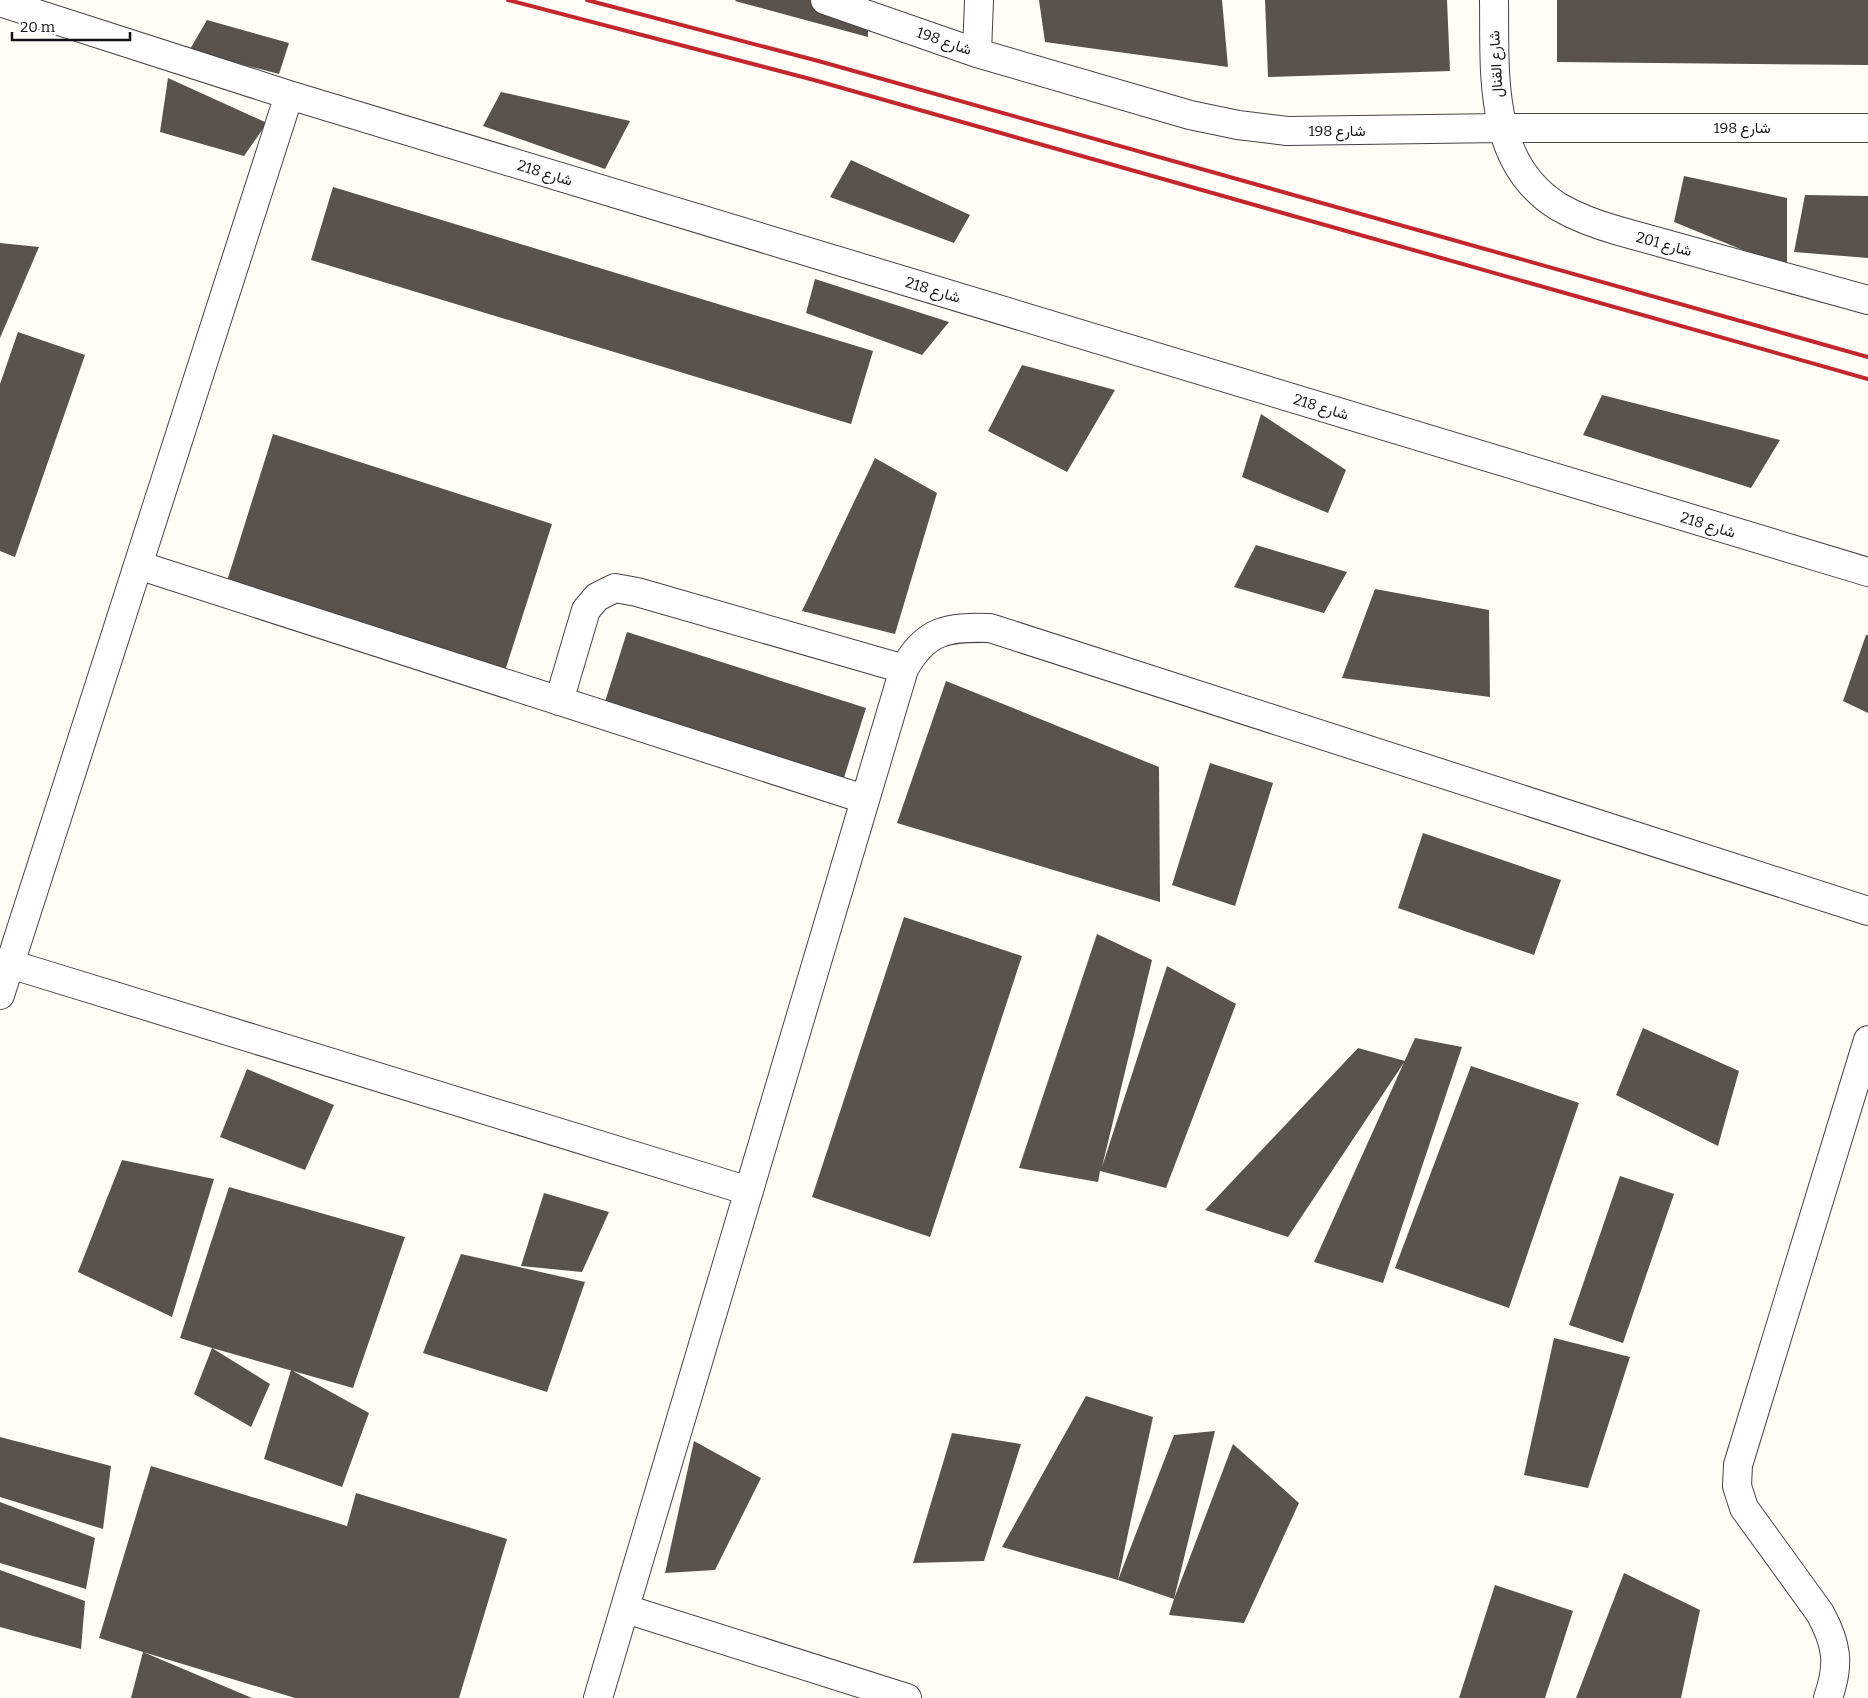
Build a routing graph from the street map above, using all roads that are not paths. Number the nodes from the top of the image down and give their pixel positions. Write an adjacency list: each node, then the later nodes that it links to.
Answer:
1 (825, 0): 5 (street, شارع 198)
2 (979, 0): 5 (street)
3 (1494, 0): 7 (street, شارع القنال)
4 (0, 2): 6 (street, شارع 218)
5 (977, 53): 7 (street, شارع 198)
6 (288, 95): 10 (street); 11 (street, شارع 218)
7 (1501, 128): 8 (street, شارع 198); 9 (street, شارع 201)
8 (1868, 128)
9 (1868, 300)
10 (138, 565): 13 (street); 16 (street)
11 (1868, 572)
12 (904, 669): 13 (street); 14 (street); 15 (street)
13 (559, 701): 14 (street)
14 (864, 799): 19 (street)
15 (1868, 911)
16 (10, 964): 17 (street); 19 (street)
17 (0, 995)
18 (1868, 1040): 23 (street)
19 (749, 1191): 20 (street)
20 (626, 1609): 21 (street); 22 (street)
21 (598, 1698)
22 (907, 1698)
23 (1828, 1698)

